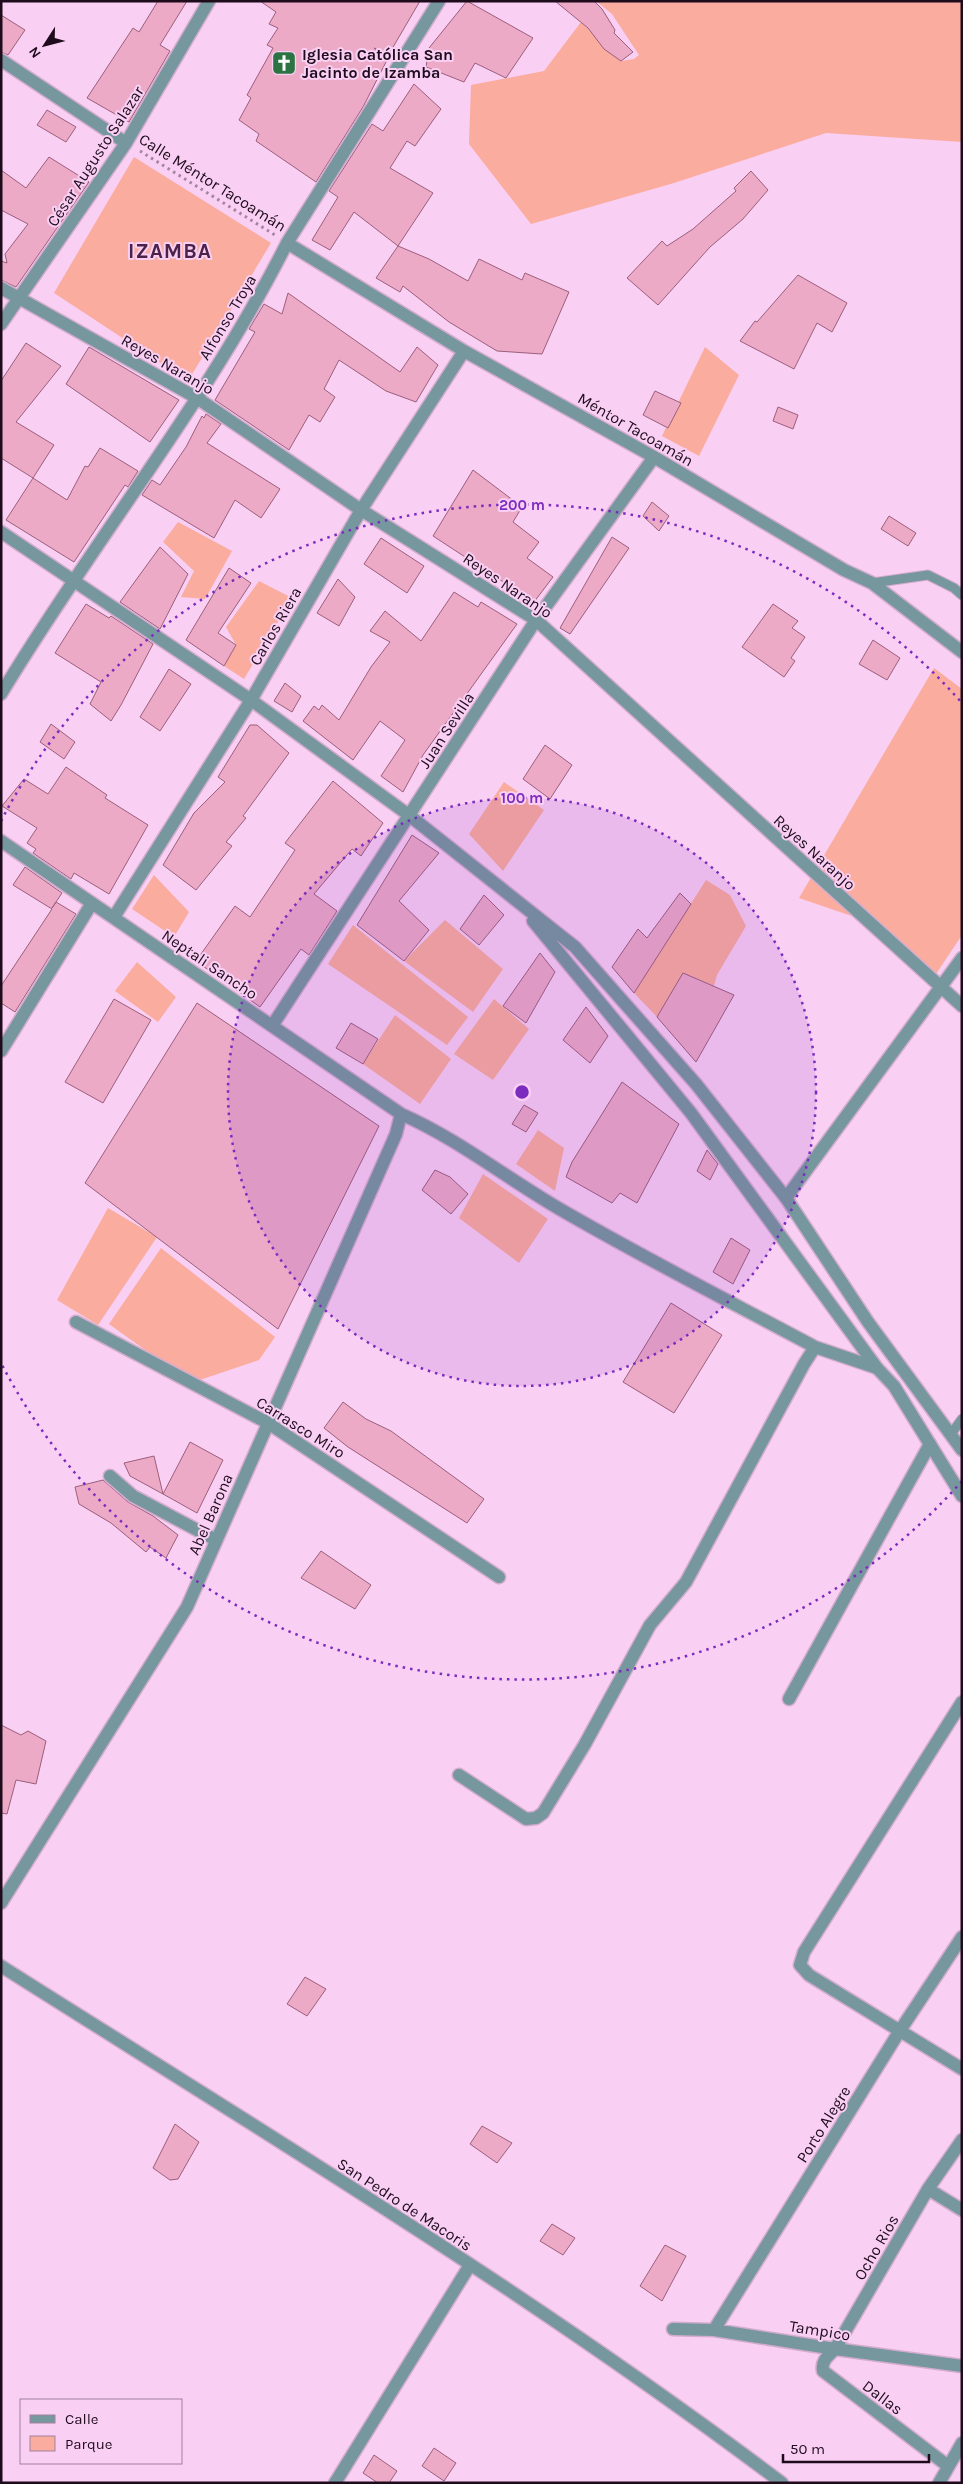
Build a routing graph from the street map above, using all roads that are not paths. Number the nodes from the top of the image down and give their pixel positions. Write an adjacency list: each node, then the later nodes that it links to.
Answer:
1 (209, 1): 4 (street, César Augusto Salazar)
2 (439, 1): 5 (street, Alfonso Troya)
3 (1, 60): 4 (street)
4 (126, 143): 7 (street, César Augusto Salazar)
5 (287, 243): 9 (street, Méntor Tacoamán); 10 (street, Alfonso Troya)
6 (1, 288): 7 (street, Reyes Naranjo)
7 (18, 298): 8 (street, César Augusto Salazar); 10 (street, Reyes Naranjo)
8 (1, 324)
9 (464, 351): 11 (street, Méntor Tacoamán); 12 (street, Carlos Riera)
10 (197, 398): 12 (street, Reyes Naranjo); 14 (street, Alfonso Troya)
11 (654, 457): 15 (street, Méntor Tacoamán); 17 (street, Juan Sevilla)
12 (361, 510): 17 (street, Reyes Naranjo); 20 (street, Carlos Riera)
13 (1, 532): 14 (street)
14 (73, 580): 19 (street, Alfonso Troya); 20 (street)
15 (872, 583): 16 (lane); 18 (street, Méntor Tacoamán)
16 (962, 595)
17 (536, 620): 21 (street, Juan Sevilla); 27 (street, Reyes Naranjo)
18 (962, 652)
19 (1, 694)
20 (251, 700): 21 (street); 25 (street, Carlos Riera)
21 (410, 816): 24 (street); 29 (street, Juan Sevilla)
22 (1, 840): 23 (street, Neptali Sancho)
23 (92, 903): 25 (street, Neptali Sancho); 30 (street)
24 (519, 904): 32 (street); 35 (street)
25 (114, 917): 29 (street, Neptali Sancho)
26 (962, 958): 27 (street)
27 (940, 988): 28 (street, Reyes Naranjo); 32 (street)
28 (962, 1006)
29 (272, 1026): 31 (street, Neptali Sancho)
30 (1, 1051)
31 (401, 1114): 34 (street, Neptali Sancho); 37 (street, Abel Barona)
32 (786, 1198): 38 (street)
33 (76, 1322): 37 (street, Carrasco Miro)
34 (815, 1347): 35 (street, Neptali Sancho); 47 (street)
35 (877, 1368): 39 (street)
36 (962, 1419): 38 (lane)
37 (268, 1423): 43 (street, Abel Barona); 44 (street, Carrasco Miro)
38 (951, 1434): 40 (street)
39 (930, 1444): 42 (street); 45 (street)
40 (962, 1450)
41 (110, 1476): 43 (street)
42 (962, 1496)
43 (216, 1540): 48 (street, Abel Barona)
44 (499, 1577)
45 (789, 1699)
46 (962, 1702): 51 (street)
47 (459, 1775)
48 (1, 1903)
49 (962, 1937): 51 (street, Porto Alegre)
50 (1, 1966): 56 (street, San Pedro de Macoris)
51 (899, 2032): 52 (street); 58 (street, Porto Alegre)
52 (962, 2069)
53 (962, 2140): 54 (street, Ocho Rios)
54 (928, 2189): 55 (street); 59 (street, Ocho Rios)
55 (962, 2210)
56 (470, 2265): 64 (street); 65 (street, San Pedro de Macoris)
57 (673, 2329): 58 (street, Tampico)
58 (714, 2330): 59 (street, Tampico)
59 (835, 2349): 60 (street, Tampico); 61 (street, Ocho Rios)
60 (962, 2366)
61 (823, 2372): 63 (street, Dallas)
62 (962, 2443): 63 (street)
63 (948, 2466): 66 (street)
64 (335, 2483)
65 (782, 2483)
66 (939, 2483)

